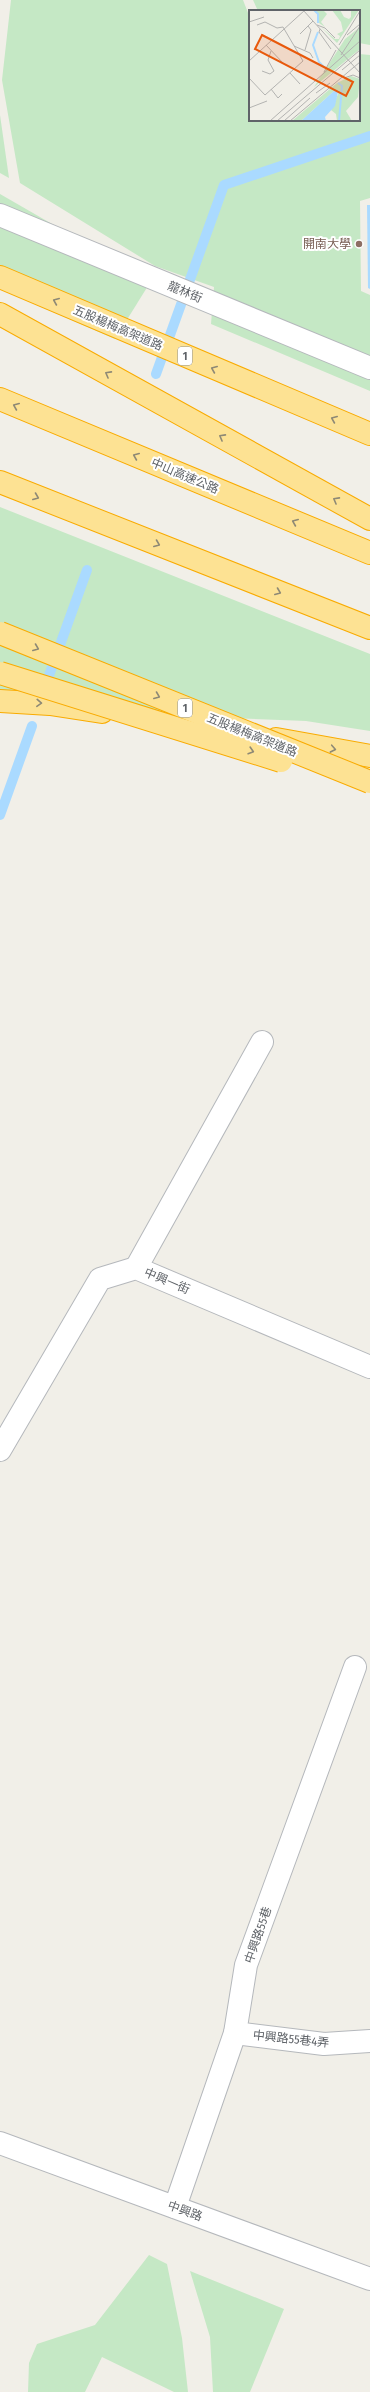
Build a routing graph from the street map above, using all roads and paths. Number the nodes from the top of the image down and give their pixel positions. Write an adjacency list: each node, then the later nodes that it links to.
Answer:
1 (0, 215): 4 (street, 龍林街)
2 (0, 277): 6 (highway, 五股楊梅高架道路 / 1, one-way to 2)
3 (0, 314): 8 (highway, one-way to 3)
4 (370, 368)
5 (0, 399): 9 (highway, 中山高速公路, one-way to 5)
6 (370, 434)
7 (0, 482): 10 (highway, one-way to 10)
8 (370, 519)
9 (370, 553)
10 (370, 628)
11 (0, 633): 15 (highway, 五股楊梅高架道路 / 1, one-way to 15, bridge)
12 (0, 673): 16 (highway, one-way to 16, bridge)
13 (0, 701): 14 (highway, one-way to 14)
14 (370, 756)
15 (370, 782)
16 (370, 788)
17 (262, 1042): 18 (street)
18 (136, 1268): 19 (street, 中興一街); 20 (street, 中興一街)
19 (370, 1368)
20 (0, 1450)
21 (355, 1668): 22 (street, 中興路55巷)
22 (235, 2033): 23 (street, 中興路55巷4弄); 25 (street, 中興路55巷)
23 (370, 2041)
24 (0, 2143): 25 (street, 中興路)
25 (175, 2207): 26 (street, 中興路)
26 (370, 2279)

